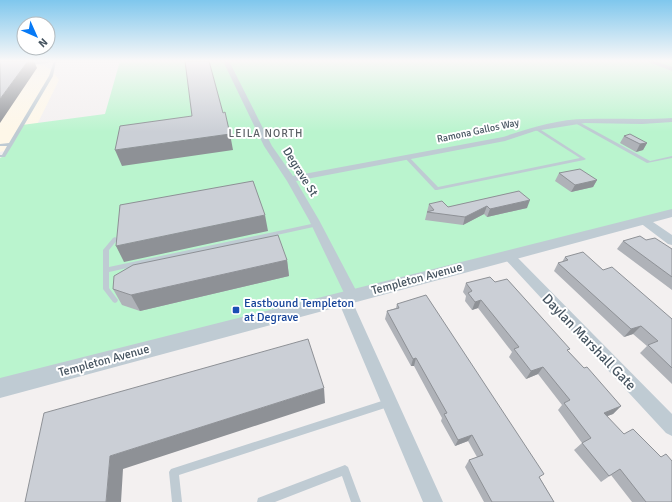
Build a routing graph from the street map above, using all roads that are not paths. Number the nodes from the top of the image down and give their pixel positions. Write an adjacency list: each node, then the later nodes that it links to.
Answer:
1 (46, 84): 6 (lane)
2 (238, 84): 11 (street, Degrave St)
3 (672, 120): 4 (street, Ramona Gallos Way)
4 (576, 122): 5 (street, Ramona Gallos Way); 9 (lane)
5 (537, 129): 10 (street, Ramona Gallos Way); 10 (lane)
6 (11, 144): 7 (lane); 8 (lane)
7 (0, 145)
8 (0, 156)
9 (672, 157)
10 (406, 158): 11 (street, Ramona Gallos Way)
11 (290, 179): 14 (street, Degrave St)
12 (672, 213): 13 (street, Templeton Avenue)
13 (643, 220): 16 (street); 17 (street, Templeton Avenue)
14 (316, 225): 18 (lane); 19 (street, Degrave St)
15 (116, 240): 18 (lane)
16 (672, 241)
17 (508, 255): 19 (street, Templeton Avenue); 23 (street, Daylan Marshall Gate)
18 (106, 270): 20 (lane)
19 (348, 297): 21 (street, Templeton Avenue); 22 (street)
20 (115, 300)
21 (0, 388)
22 (390, 403): 24 (lane); 27 (street)
23 (672, 427)
24 (177, 502)
25 (262, 502): 26 (lane)
26 (356, 502)
27 (434, 502)

